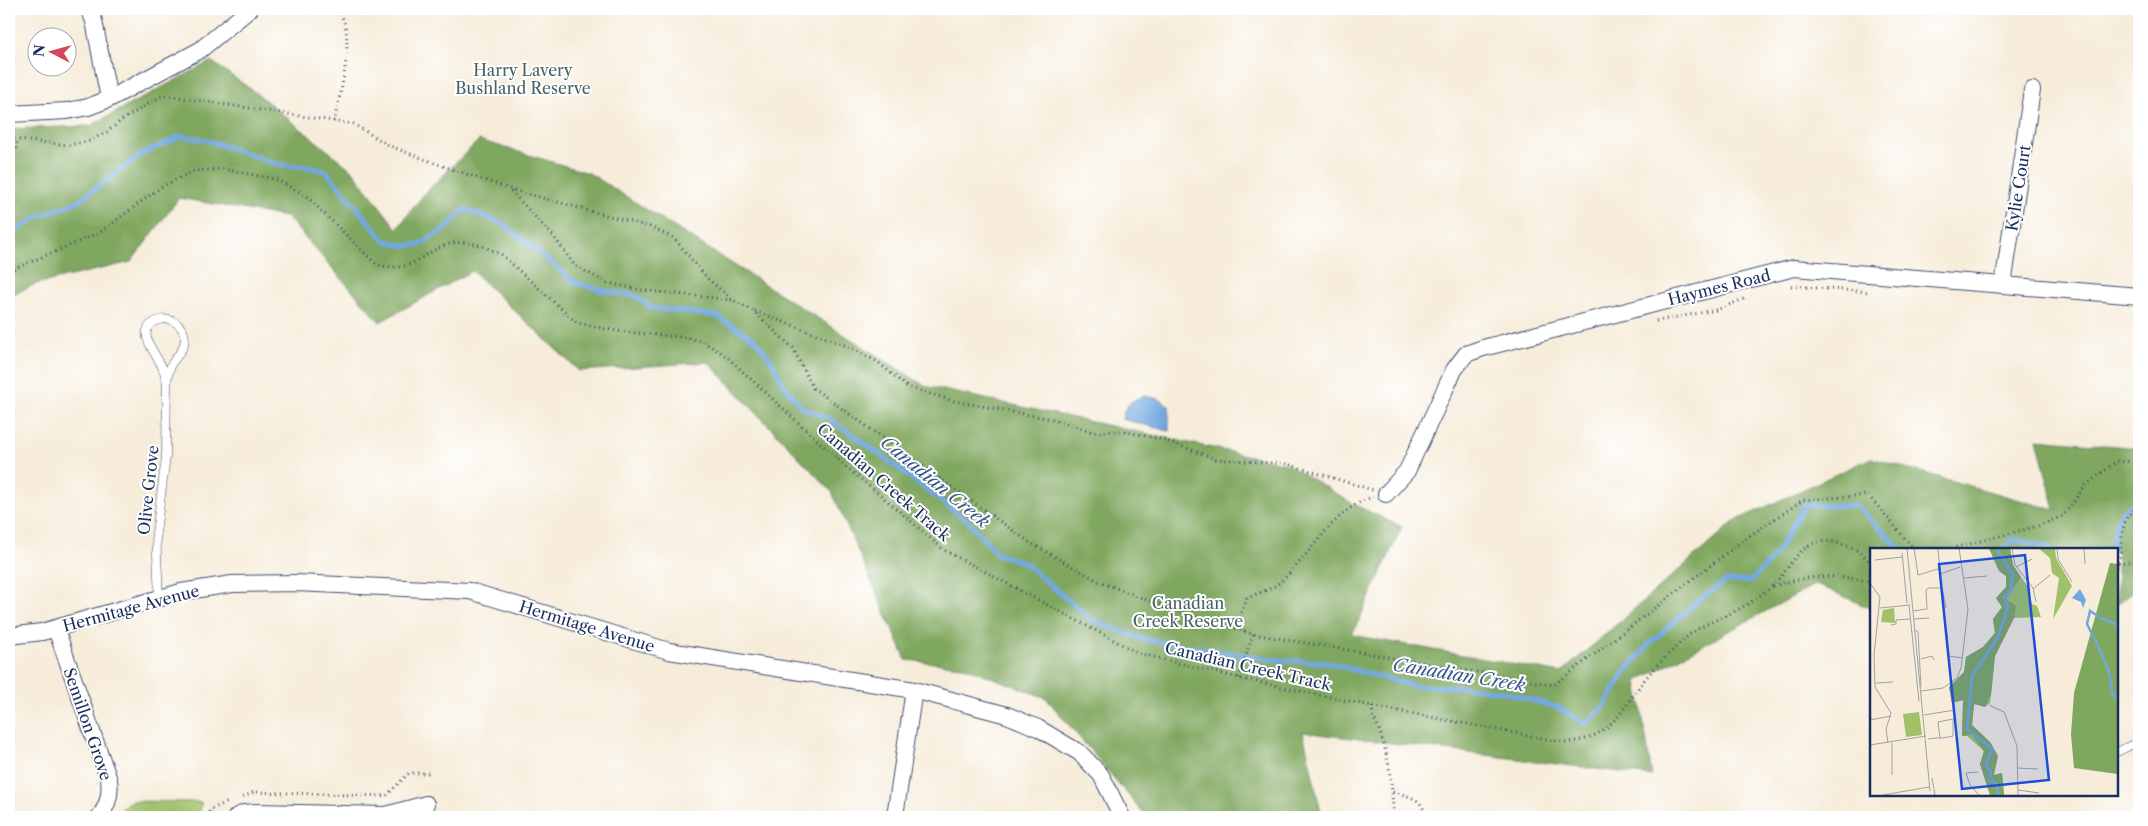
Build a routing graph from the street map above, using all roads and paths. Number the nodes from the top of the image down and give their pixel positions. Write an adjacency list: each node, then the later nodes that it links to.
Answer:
1 (89, 9): 5 (street)
2 (250, 9): 5 (street)
3 (337, 9): 7 (path)
4 (2032, 90): 13 (street, Kylie Court)
5 (109, 99): 6 (street)
6 (9, 114)
7 (334, 122): 9 (path); 11 (path)
8 (9, 140): 9 (path)
9 (17, 140): 10 (path)
10 (9, 156)
11 (509, 189): 18 (path); 18 (path)
12 (9, 271): 38 (path, Canadian Creek Track)
13 (2003, 285): 17 (street, Haymes Road); 23 (street, Haymes Road)
14 (1786, 286): 15 (path)
15 (1874, 292)
16 (1750, 296): 20 (path)
17 (2139, 296)
18 (732, 300): 19 (path)
19 (752, 310): 23 (path); 35 (path)
20 (1647, 323)
21 (167, 384): 21 (lane, Olive Grove); 33 (lane, Olive Grove)
22 (2139, 462): 27 (path)
23 (1386, 494)
24 (1367, 499): 35 (path)
25 (2139, 508): 30 (path)
26 (1913, 548): 36 (path)
27 (1954, 548)
28 (1870, 562): 32 (path, Canadian Creek Track)
29 (2139, 562): 30 (path)
30 (2118, 565)
31 (1870, 582): 32 (path)
32 (1772, 586): 40 (path, Canadian Creek Track)
33 (159, 598): 34 (street, Hermitage Avenue); 39 (street, Hermitage Avenue)
34 (56, 629): 37 (street, Hermitage Avenue); 46 (street, Semillon Grove)
35 (1246, 632): 36 (path)
36 (1253, 634): 38 (path)
37 (9, 636)
38 (1240, 678): 40 (path, Canadian Creek Track)
39 (914, 690): 49 (street); 50 (street, Hermitage Avenue)
40 (1372, 706): 44 (path)
41 (2139, 740): 42 (lane)
42 (2118, 751)
43 (430, 774): 47 (path)
44 (1393, 792): 51 (path); 52 (path)
45 (426, 804): 48 (street)
46 (99, 817)
47 (209, 817)
48 (236, 817)
49 (893, 817)
50 (1122, 817)
51 (1393, 817)
52 (1425, 817)

